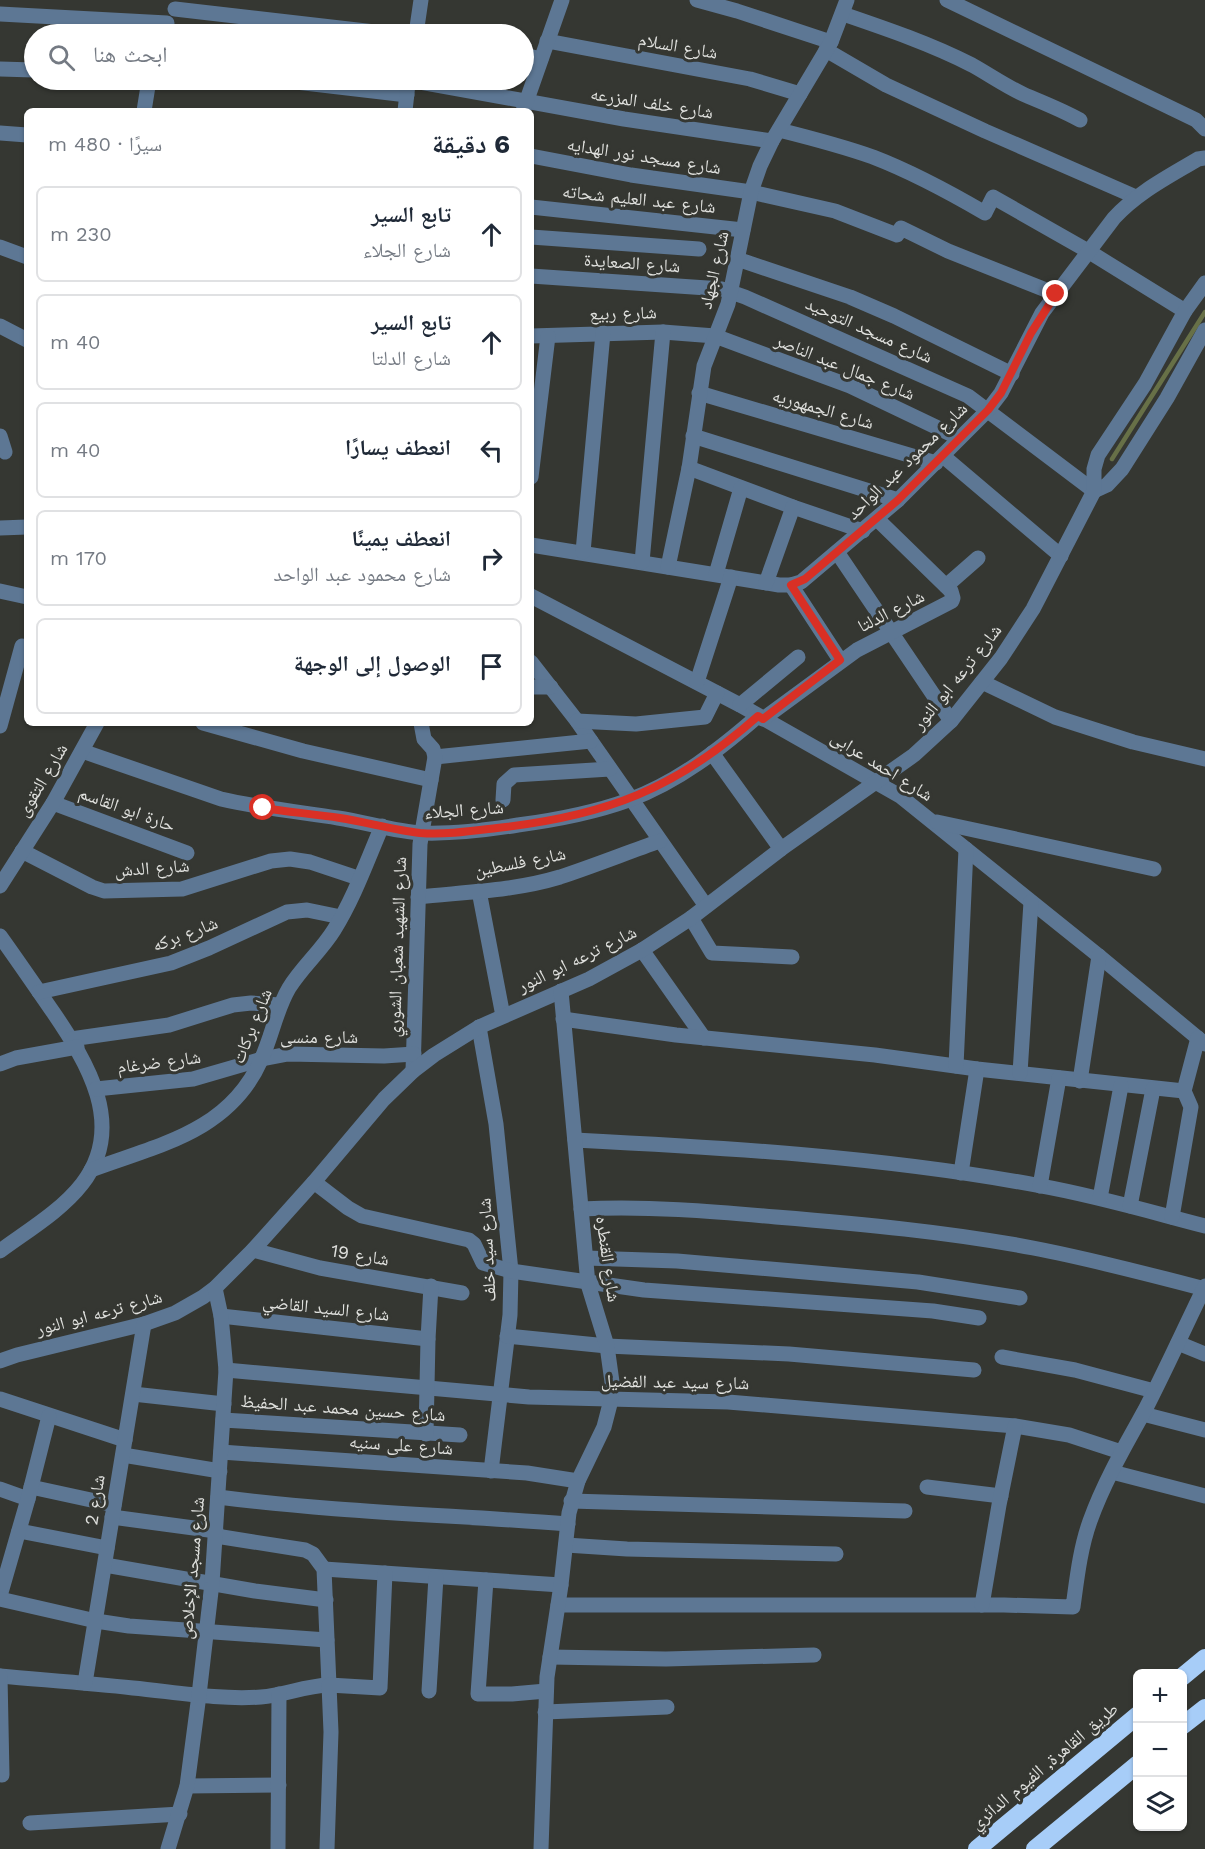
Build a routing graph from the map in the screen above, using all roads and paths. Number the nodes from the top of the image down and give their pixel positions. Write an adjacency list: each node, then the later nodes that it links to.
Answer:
1 (421, 0): 10 (street)
2 (562, 0): 11 (street)
3 (697, 0): 5 (street)
4 (947, 0): 27 (street)
5 (738, 5): 12 (street)
6 (845, 7): 12 (street, شارع الجهاد); 26 (street)
7 (0, 14): 8 (street)
8 (171, 17): 9 (street)
9 (262, 24)
10 (417, 24)
11 (547, 41): 14 (street); 22 (street, شارع السلام)
12 (829, 46): 22 (street, شارع الجهاد); 34 (street)
13 (534, 57): 14 (street)
14 (541, 59): 17 (street)
15 (0, 69): 16 (street)
16 (24, 70)
17 (534, 78)
18 (147, 90): 24 (street)
19 (407, 90): 25 (street)
20 (436, 90): 23 (street, شارع خلف المزرعه)
21 (530, 90): 23 (street)
22 (800, 94): 30 (street, شارع الجهاد)
23 (524, 106): 30 (street, شارع خلف المزرعه)
24 (144, 108)
25 (405, 108)
26 (1080, 120)
27 (1205, 129)
28 (0, 133): 29 (street)
29 (24, 135)
30 (776, 136): 33 (street, شارع الجهاد); 40 (street, شارع خلف المزرعه)
31 (534, 157): 33 (street, شارع مسجد نور الهدايه)
32 (1205, 158): 34 (street, شارع محمود عبد الواحد)
33 (751, 192): 36 (street, شارع الجهاد); 46 (street, شارع مسجد نور الهدايه)
34 (1136, 196): 40 (street, شارع محمود عبد الواحد)
35 (534, 207): 36 (street, شارع عبد العليم شحاته)
36 (743, 230): 42 (street, شارع الجهاد)
37 (534, 237): 39 (street)
38 (0, 247): 41 (street)
39 (699, 249)
40 (1088, 251): 46 (street, شارع محمود عبد الواحد); 47 (street)
41 (24, 256)
42 (737, 259): 45 (street, شارع الجهاد); 56 (street)
43 (534, 276): 45 (street, شارع الصعايدة)
44 (1205, 283): 47 (street, شارع ترعه ابو النور)
45 (731, 291): 54 (street, شارع الجهاد); 58 (street, شارع مسجد التوحيد)
46 (1056, 294): 56 (street, شارع محمود عبد الواحد)
47 (1185, 311): 67 (street, شارع ترعه ابو النور)
48 (0, 326): 55 (street)
49 (1205, 330): 67 (street, شارع ترعه ابو النور)
50 (663, 332): 51 (street, شارع ربيع); 54 (street, شارع ربيع); 79 (street)
51 (603, 333): 53 (street, شارع ربيع); 75 (street)
52 (534, 336): 53 (street, شارع ربيع)
53 (548, 336): 63 (street)
54 (715, 336): 57 (street, شارع الجهاد); 61 (street, شارع جمال عبد الناصر)
55 (24, 338)
56 (1011, 374): 58 (street, شارع محمود عبد الواحد)
57 (699, 393): 60 (street, شارع الجهاد); 64 (street, شارع الجمهوريه)
58 (988, 410): 61 (street, شارع محمود عبد الواحد); 67 (street, شارع مسجد التوحيد)
59 (0, 436): 62 (street)
60 (693, 436): 65 (street, شارع الجهاد); 68 (street)
61 (958, 438): 64 (street, شارع محمود عبد الواحد)
62 (5, 452)
63 (534, 452)
64 (939, 459): 68 (street, شارع محمود عبد الواحد); 77 (street)
65 (689, 468): 66 (street); 80 (street, شارع الجهاد)
66 (741, 488): 69 (street); 81 (street)
67 (1094, 491): 77 (street, شارع ترعه ابو النور)
68 (898, 500): 70 (street, شارع محمود عبد الواحد)
69 (793, 507): 73 (street); 82 (street)
70 (877, 519): 73 (street, شارع محمود عبد الواحد); 84 (street)
71 (24, 527): 72 (street)
72 (0, 528)
73 (863, 531): 76 (street, شارع محمود عبد الواحد)
74 (534, 545): 75 (street)
75 (583, 552): 79 (street)
76 (837, 552): 83 (street, شارع محمود عبد الواحد); 88 (street)
77 (1061, 556): 94 (street, شارع ترعه ابو النور)
78 (978, 558): 84 (street)
79 (642, 562): 80 (street)
80 (668, 567): 81 (street)
81 (724, 576): 82 (street); 93 (street)
82 (766, 583): 83 (street)
83 (791, 585): 91 (street)
84 (946, 586): 88 (street, شارع الدلتا)
85 (0, 591): 86 (street)
86 (24, 596)
87 (534, 598): 93 (street, شارع احمد عرابى)
88 (891, 631): 91 (street, شارع الدلتا); 100 (street)
89 (22, 646): 102 (street)
90 (798, 657): 98 (street)
91 (840, 660): 99 (street, شارع الدلتا)
92 (534, 666): 96 (street)
93 (697, 682): 97 (street, شارع احمد عرابى)
94 (982, 682): 100 (street, شارع ترعه ابو النور); 110 (street)
95 (534, 687): 96 (street)
96 (551, 687): 101 (street)
97 (717, 693): 98 (street, شارع احمد عرابى); 101 (street)
98 (740, 705): 99 (street, شارع احمد عرابى)
99 (761, 717): 108 (street, شارع الجلاء); 113 (street, شارع احمد عرابى)
100 (951, 721): 113 (street, شارع ترعه ابو النور)
101 (577, 722): 106 (street)
102 (0, 726)
103 (95, 726): 107 (street, شارع التقوى)
104 (214, 726): 112 (street)
105 (421, 726): 109 (street)
106 (591, 741): 109 (street); 111 (street)
107 (82, 751): 116 (street, شارع التقوى); 118 (street, شارع الجلاء)
108 (712, 753): 114 (street, شارع الجلاء); 121 (street)
109 (435, 757): 112 (street, شارع الشهيد شعبان الشوري)
110 (1205, 759)
111 (610, 769): 114 (street); 115 (street)
112 (431, 780): 119 (street, شارع الشهيد شعبان الشوري)
113 (877, 782): 117 (street, شارع احمد عرابى); 121 (street, شارع ترعه ابو النور)
114 (631, 799): 119 (street, شارع الجلاء); 120 (street)
115 (503, 800)
116 (53, 803): 123 (street, شارع التقوى); 124 (street, حارة ابو القاسم)
117 (932, 821): 122 (street, شارع احمد عرابى); 125 (street)
118 (382, 826): 119 (street, شارع الجلاء); 126 (street, شارع بركات)
119 (421, 833): 129 (street, شارع الشهيد شعبان الشوري)
120 (660, 841): 128 (street, شارع فلسطين); 131 (street)
121 (781, 849): 131 (street, شارع ترعه ابو النور)
122 (966, 849): 130 (street, شارع احمد عرابى); 150 (street)
123 (22, 851): 126 (street, شارع الدش); 127 (street, شارع التقوى)
124 (186, 853)
125 (1154, 869)
126 (358, 879): 132 (street, شارع بركات)
127 (0, 886)
128 (479, 891): 129 (street, شارع فلسطين); 141 (street)
129 (418, 897): 147 (street, شارع الشهيد شعبان الشوري)
130 (1031, 902): 136 (street, شارع احمد عرابى); 153 (street)
131 (706, 906): 133 (street, شارع ترعه ابو النور)
132 (341, 917): 139 (street, شارع بركه); 140 (street, شارع بركات)
133 (691, 918): 135 (street, شارع ترعه ابو النور); 137 (street)
134 (0, 936): 139 (street)
135 (642, 950): 138 (street, شارع ترعه ابو النور); 144 (street)
136 (1099, 956): 145 (street, شارع احمد عرابى); 155 (street)
137 (792, 957)
138 (561, 991): 141 (street, شارع ترعه ابو النور); 142 (street, شارع القنطره)
139 (39, 992): 146 (street)
140 (280, 1005): 146 (street); 148 (street, شارع بركات)
141 (503, 1016): 143 (street, شارع ترعه ابو النور)
142 (563, 1019): 144 (street); 160 (street, شارع القنطره)
143 (479, 1027): 152 (street, شارع ترعه ابو النور); 173 (street, شارع سيد خلف)
144 (704, 1038): 150 (street)
145 (1201, 1041): 159 (street)
146 (74, 1043): 149 (street); 157 (street)
147 (414, 1054): 148 (street, شارع منسى); 152 (street, شارع الشهيد شعبان الشوري)
148 (262, 1059): 157 (street, شارع ضرغام); 161 (street, شارع بركات)
149 (0, 1064)
150 (956, 1066): 151 (street)
151 (977, 1069): 153 (street); 162 (street)
152 (413, 1071): 163 (street, شارع ترعه ابو النور)
153 (1020, 1073): 154 (street)
154 (1059, 1078): 155 (street); 164 (street)
155 (1080, 1081): 156 (street)
156 (1121, 1086): 158 (street); 165 (street)
157 (96, 1089): 161 (street)
158 (1153, 1089): 159 (street); 166 (street)
159 (1184, 1091): 168 (street)
160 (575, 1140): 162 (street); 167 (street, شارع القنطره)
161 (91, 1170): 171 (street)
162 (961, 1173): 164 (street)
163 (314, 1182): 170 (street, شارع ترعه ابو النور); 173 (street)
164 (1040, 1186): 165 (street)
165 (1100, 1198): 166 (street)
166 (1130, 1206): 168 (street)
167 (581, 1209): 172 (street, شارع القنطره); 176 (street)
168 (1172, 1217): 169 (street)
169 (1205, 1226)
170 (253, 1250): 175 (street, شارع 19); 177 (street, شارع ترعه ابو النور)
171 (0, 1251)
172 (586, 1258): 174 (street, شارع القنطره); 179 (street)
173 (511, 1271): 174 (street); 183 (street, شارع سيد خلف)
174 (588, 1284): 181 (street); 186 (street, شارع القنطره)
175 (431, 1286): 178 (street, شارع 19); 184 (street)
176 (1205, 1287): 185 (street)
177 (215, 1288): 180 (street, شارع مسجد الإخلاص); 182 (street, شارع ترعه ابو النور)
178 (462, 1293)
179 (1020, 1298)
180 (221, 1316): 184 (street, شارع السيد القاضي); 190 (street, شارع مسجد الإخلاص)
181 (979, 1318)
182 (144, 1324): 189 (street, شارع ترعه ابو النور); 194 (street, شارع 2)
183 (507, 1336): 186 (street); 195 (street, شارع سيد خلف)
184 (428, 1339): 192 (street)
185 (1178, 1344): 187 (street); 193 (street)
186 (607, 1346): 191 (street); 197 (street, شارع القنطره)
187 (1205, 1353)
188 (1002, 1357): 193 (street)
189 (1, 1358)
190 (226, 1370): 192 (street, شارع سيد عبد الفضيل); 198 (street, شارع مسجد الإخلاص)
191 (974, 1370)
192 (427, 1388): 195 (street, شارع سيد عبد الفضيل); 203 (street)
193 (1154, 1391): 199 (street)
194 (133, 1394): 198 (street, شارع حسين محمد عبد الحفيظ); 205 (street, شارع 2)
195 (500, 1395): 197 (street, شارع سيد عبد الفضيل); 209 (street, شارع سيد خلف)
196 (0, 1399): 200 (street)
197 (611, 1400): 201 (street, شارع سيد عبد الفضيل); 211 (street, شارع القنطره)
198 (223, 1412): 203 (street, شارع حسين محمد عبد الحفيظ); 206 (street, شارع مسجد الإخلاص)
199 (1143, 1414): 202 (street); 207 (street)
200 (49, 1416): 205 (street); 214 (street)
201 (1015, 1426): 207 (street, شارع سيد عبد الفضيل); 215 (street)
202 (1205, 1430)
203 (426, 1434): 204 (street, شارع حسين محمد عبد الحفيظ)
204 (460, 1435)
205 (124, 1448): 208 (street); 219 (street, شارع 2)
206 (221, 1452): 208 (street, شارع مسجد الإخلاص); 209 (street, شارع على سنيه)
207 (1121, 1452): 210 (street)
208 (220, 1471): 217 (street, شارع مسجد الإخلاص)
209 (491, 1471): 211 (street, شارع على سنيه)
210 (1112, 1472): 216 (street); 238 (street)
211 (578, 1481): 218 (street, شارع القنطره)
212 (927, 1487): 215 (street)
213 (0, 1489): 214 (street)
214 (29, 1493): 219 (street); 222 (street)
215 (1001, 1496): 238 (street)
216 (1205, 1496)
217 (218, 1497): 221 (street); 223 (street, شارع مسجد الإخلاص)
218 (571, 1501): 220 (street); 221 (street, شارع القنطره)
219 (113, 1511): 223 (street); 225 (street, شارع 2)
220 (905, 1511)
221 (568, 1524): 224 (street, شارع القنطره)
222 (19, 1531): 225 (street); 227 (street)
223 (216, 1534): 229 (street); 233 (street, شارع مسجد الإخلاص)
224 (566, 1545): 226 (street); 234 (street, شارع القنطره)
225 (107, 1548): 228 (street, شارع 2)
226 (836, 1554)
227 (5, 1561): 235 (street)
228 (105, 1565): 233 (street); 239 (street, شارع 2)
229 (324, 1569): 230 (street); 236 (street)
230 (385, 1573): 231 (street); 248 (street)
231 (436, 1577): 232 (street); 249 (street)
232 (486, 1580): 234 (street); 250 (street)
233 (212, 1583): 236 (street); 240 (street, شارع مسجد الإخلاص)
234 (561, 1585): 237 (street, شارع القنطره)
235 (0, 1597): 239 (street)
236 (326, 1600): 241 (street)
237 (558, 1605): 238 (street); 243 (street, شارع القنطره)
238 (982, 1605)
239 (96, 1621): 240 (street); 247 (street, شارع 2)
240 (207, 1631): 241 (street); 252 (street, شارع مسجد الإخلاص)
241 (327, 1640): 248 (street)
242 (814, 1655): 243 (street)
243 (550, 1658): 250 (street, شارع القنطره)
244 (1205, 1658): 245 (highway)
245 (1187, 1673)
246 (0, 1676): 247 (street); 259 (street)
247 (85, 1683): 252 (street)
248 (329, 1685): 251 (street); 266 (street)
249 (429, 1691)
250 (546, 1691): 255 (street, شارع القنطره)
251 (279, 1694): 252 (street); 260 (street)
252 (200, 1695): 261 (street, شارع مسجد الإخلاص)
253 (667, 1707): 255 (street)
254 (1205, 1708): 257 (highway)
255 (545, 1712): 267 (street, شارع القنطره)
256 (1133, 1718): 268 (highway, طريق القاهرة, الفيوم الدائري)
257 (1186, 1723)
258 (1133, 1767): 269 (highway)
259 (2, 1775)
260 (279, 1785): 261 (street); 265 (street)
261 (186, 1786): 262 (street, شارع مسجد الإخلاص)
262 (180, 1814): 263 (street); 264 (street, شارع مسجد الإخلاص)
263 (30, 1823)
264 (168, 1849)
265 (278, 1849)
266 (327, 1849)
267 (541, 1849)
268 (977, 1849)
269 (1035, 1849)

